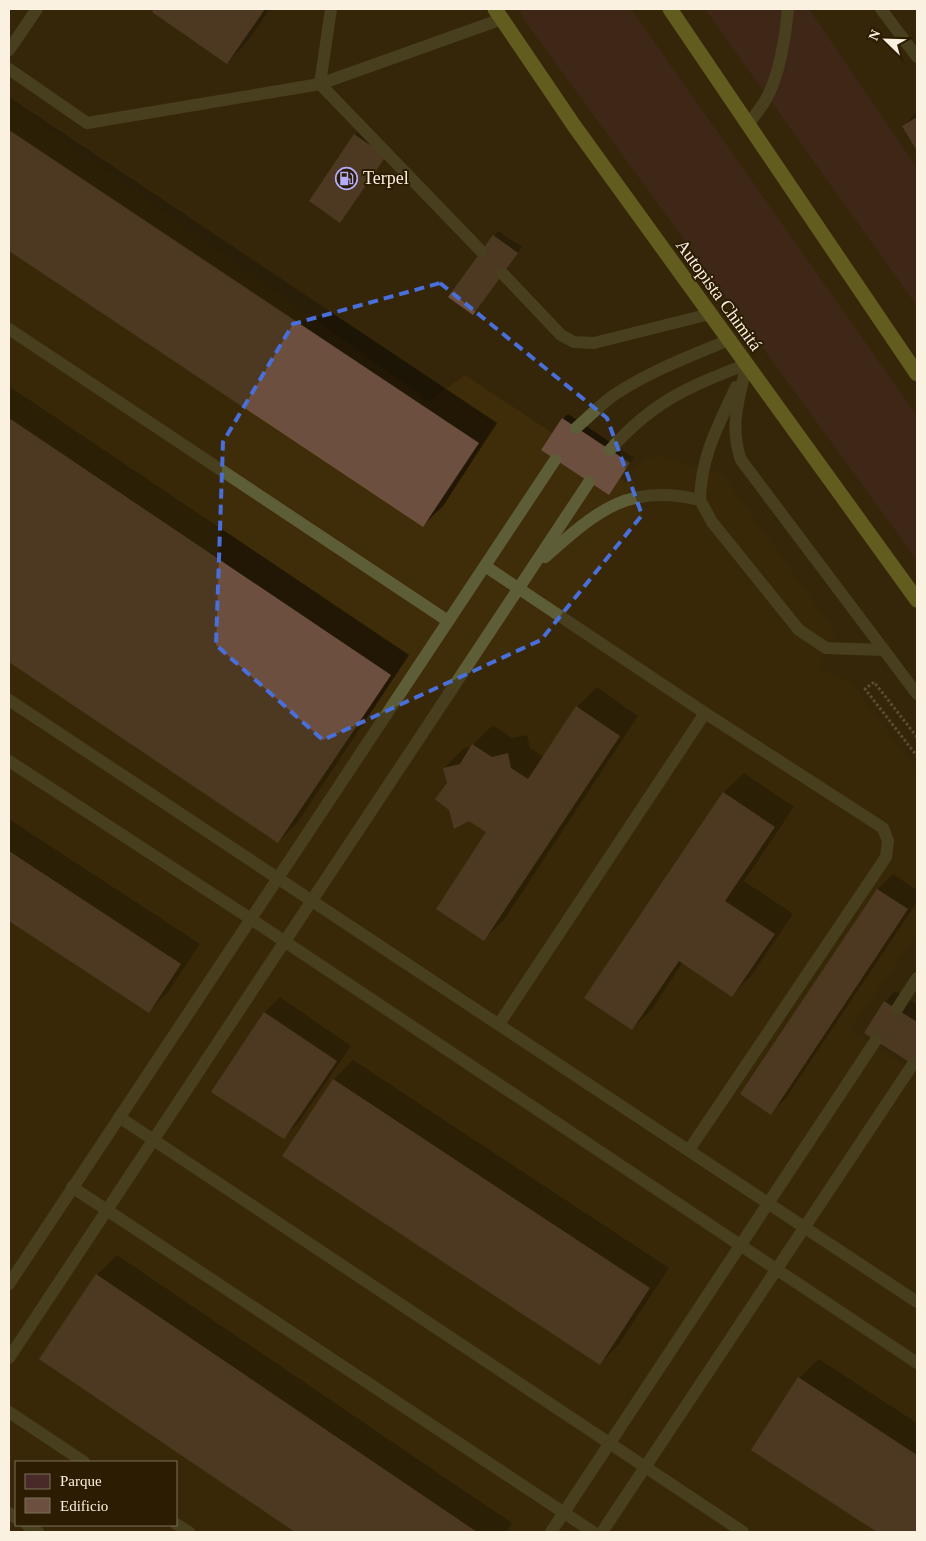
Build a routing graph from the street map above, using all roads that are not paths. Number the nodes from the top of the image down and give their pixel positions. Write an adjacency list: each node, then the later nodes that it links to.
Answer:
1 (37, 9): 7 (lane)
2 (331, 9): 10 (lane)
3 (670, 9): 11 (highway)
4 (788, 9): 11 (lane)
5 (881, 9): 8 (lane)
6 (498, 12): 10 (lane); 14 (highway, Autopista Chimitá)
7 (9, 50)
8 (917, 57)
9 (9, 69): 10 (lane)
10 (320, 84): 12 (lane)
11 (749, 124): 18 (highway)
12 (481, 251)
13 (502, 274): 14 (lane)
14 (710, 314): 16 (highway, Autopista Chimitá)
15 (9, 328): 28 (lane)
16 (729, 340): 17 (highway, Autopista Chimitá); 19 (lane)
17 (747, 364): 20 (lane); 23 (lane); 27 (highway, Autopista Chimitá); 29 (lane)
18 (917, 374)
19 (576, 428)
20 (610, 450)
21 (556, 460): 24 (lane)
22 (589, 482): 25 (lane)
23 (700, 500): 25 (lane); 29 (lane)
24 (485, 566): 26 (lane); 28 (lane)
25 (532, 568): 26 (lane)
26 (518, 588): 32 (lane); 35 (lane)
27 (917, 600)
28 (448, 621): 34 (lane)
29 (884, 650): 30 (lane)
30 (917, 694)
31 (9, 700): 34 (lane)
32 (704, 713): 40 (lane); 45 (lane)
33 (9, 761): 36 (lane)
34 (278, 877): 35 (lane); 36 (lane)
35 (312, 899): 37 (lane); 40 (lane)
36 (251, 919): 37 (lane); 43 (lane)
37 (285, 941): 44 (lane); 50 (lane)
38 (917, 978): 39 (lane)
39 (897, 1009)
40 (499, 1024): 45 (lane)
41 (876, 1040): 47 (lane)
42 (913, 1064): 49 (lane)
43 (119, 1117): 44 (lane); 46 (lane)
44 (153, 1140): 48 (lane); 57 (lane)
45 (688, 1150): 47 (lane)
46 (72, 1188): 48 (lane); 52 (lane)
47 (769, 1203): 49 (lane); 50 (lane)
48 (107, 1210): 54 (lane); 60 (lane)
49 (805, 1228): 51 (lane); 53 (lane)
50 (740, 1246): 51 (lane); 57 (lane)
51 (777, 1270): 55 (lane); 59 (lane)
52 (9, 1284)
53 (917, 1302)
54 (9, 1358)
55 (917, 1363)
56 (9, 1412): 58 (lane)
57 (609, 1444): 59 (lane); 60 (lane)
58 (82, 1461)
59 (645, 1467): 65 (lane); 66 (lane)
60 (564, 1513): 63 (lane); 64 (lane)
61 (178, 1525): 62 (lane)
62 (189, 1532)
63 (551, 1532)
64 (593, 1532)
65 (602, 1532)
66 (743, 1532)

